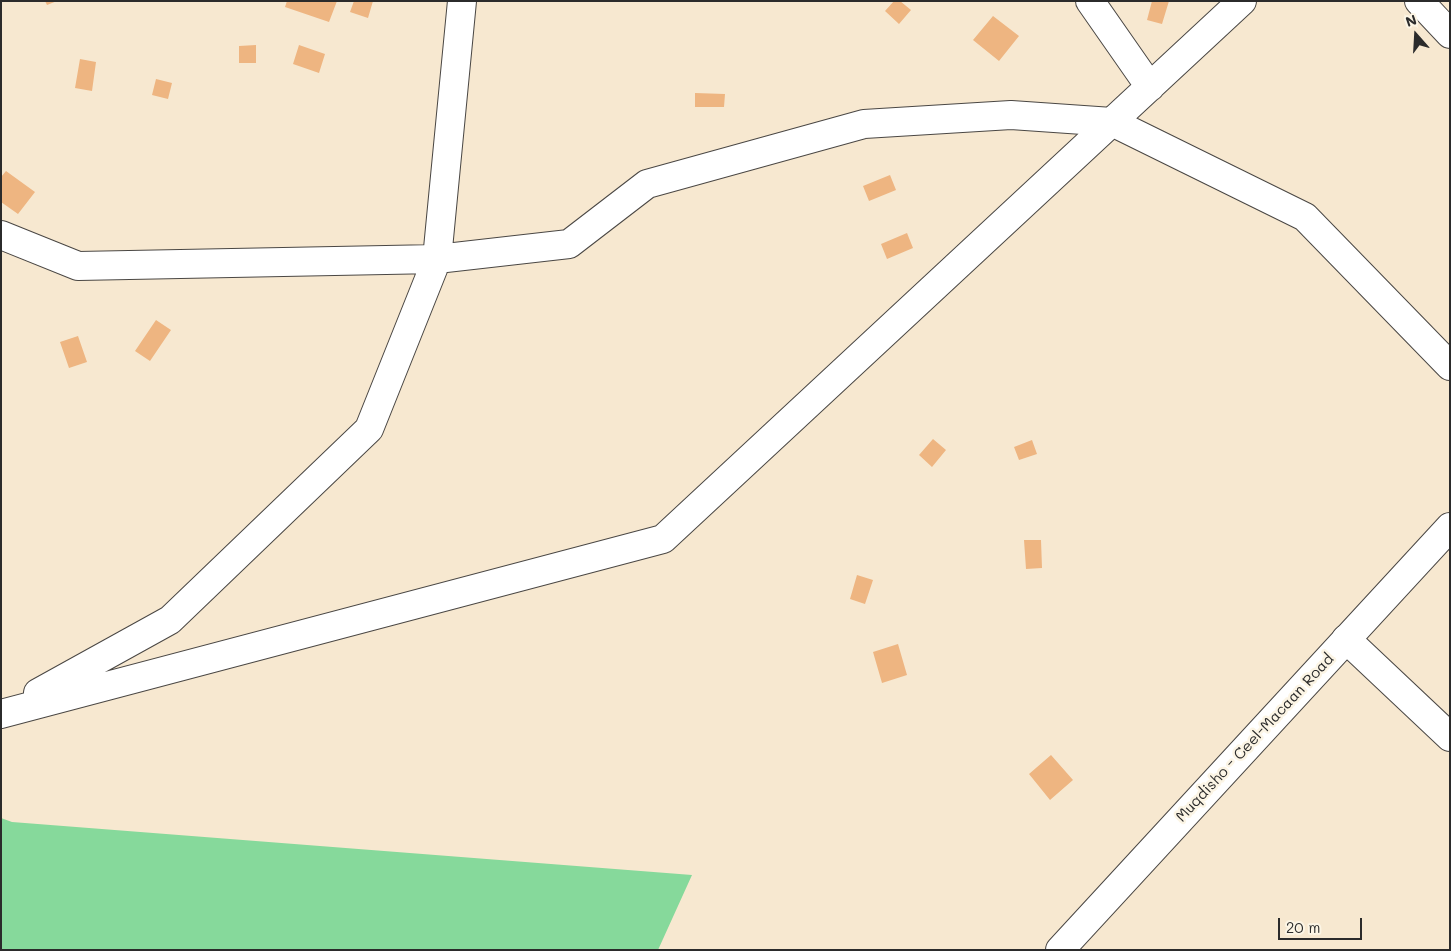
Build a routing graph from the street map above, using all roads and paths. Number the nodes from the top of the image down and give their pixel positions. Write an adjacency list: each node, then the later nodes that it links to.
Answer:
1 (462, 1): 9 (street)
2 (1090, 1): 6 (street)
3 (1242, 1): 6 (street)
4 (1420, 1): 5 (street)
5 (1450, 34)
6 (1150, 88): 7 (street)
7 (1112, 122): 9 (street); 10 (street); 13 (street)
8 (1, 235): 9 (street)
9 (437, 259): 13 (street)
10 (1450, 366)
11 (1450, 527): 12 (street, Muqdisho - Ceel-Macaan Road)
12 (1346, 639): 14 (street); 15 (street, Muqdisho - Ceel-Macaan Road)
13 (1, 714)
14 (1450, 737)
15 (1065, 948)

